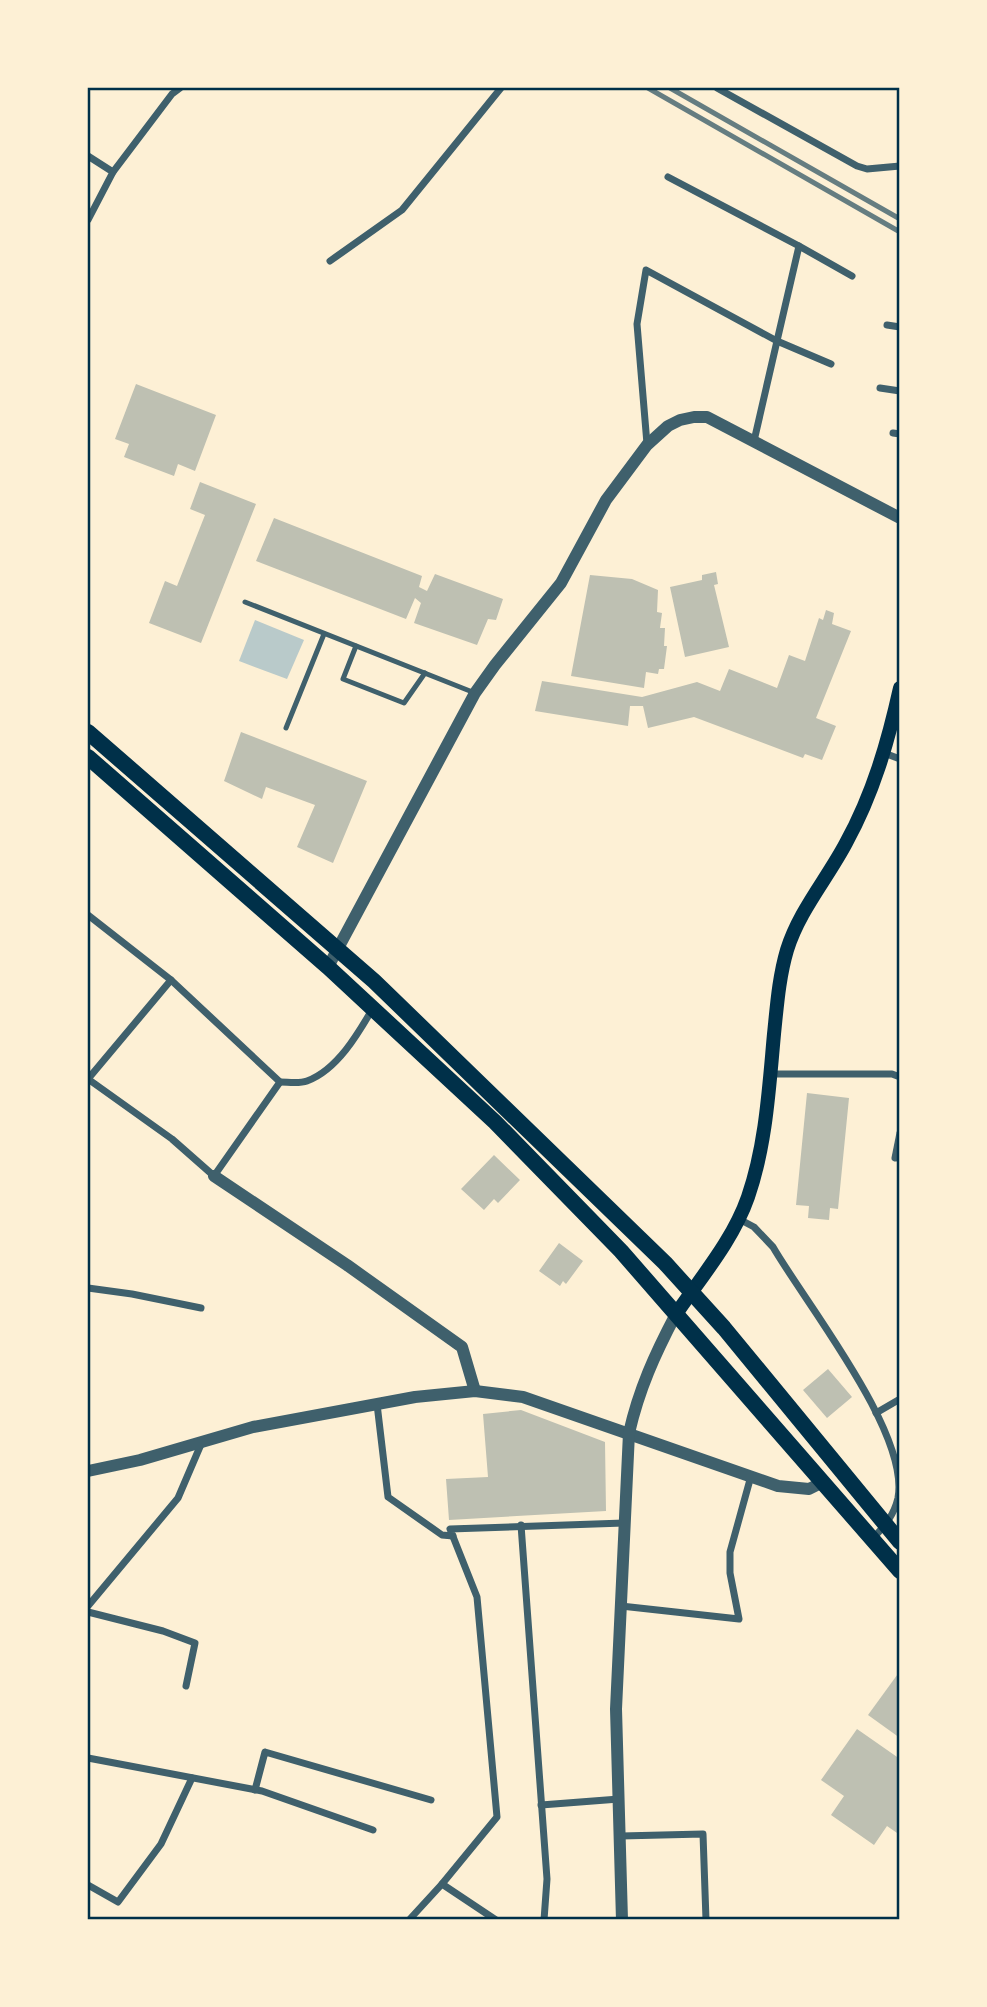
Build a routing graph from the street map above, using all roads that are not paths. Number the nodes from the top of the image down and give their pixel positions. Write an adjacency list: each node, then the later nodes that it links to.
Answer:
1 (180, 88): 6 (street)
2 (501, 88): 10 (street)
3 (717, 88): 5 (street)
4 (88, 156): 6 (street)
5 (900, 166)
6 (113, 172): 8 (street)
7 (667, 177): 9 (street)
8 (88, 220)
9 (799, 246): 11 (street); 14 (street)
10 (330, 261)
11 (852, 276)
12 (887, 325): 13 (street)
13 (900, 327)
14 (777, 341): 15 (street); 18 (street); 19 (street)
15 (831, 364)
16 (880, 388): 17 (street)
17 (900, 391)
18 (754, 441): 19 (street); 20 (street)
19 (647, 445): 26 (street)
20 (900, 518)
21 (245, 602): 22 (lane)
22 (324, 634): 23 (lane); 28 (lane)
23 (356, 646): 24 (lane); 24 (lane)
24 (425, 673): 26 (lane)
25 (900, 688): 27 (main road)
26 (475, 693): 34 (street)
27 (898, 704): 30 (main road)
28 (286, 728)
29 (88, 732): 34 (highway)
30 (884, 753): 32 (street); 38 (main road)
31 (88, 757): 35 (highway)
32 (900, 759)
33 (88, 917): 36 (street)
34 (338, 948): 35 (street); 47 (highway)
35 (328, 967): 37 (highway)
36 (171, 981): 40 (street); 41 (street)
37 (373, 1008): 41 (street); 49 (highway)
38 (770, 1074): 39 (street); 45 (main road)
39 (900, 1077)
40 (88, 1079): 44 (street)
41 (279, 1082): 44 (street)
42 (900, 1133): 43 (street)
43 (895, 1158)
44 (214, 1176): 50 (street)
45 (738, 1219): 47 (main road); 53 (street)
46 (88, 1288): 48 (street)
47 (691, 1292): 49 (main road); 61 (highway)
48 (201, 1308)
49 (676, 1314): 54 (street); 58 (highway)
50 (475, 1391): 52 (street); 54 (street)
51 (900, 1399): 53 (street)
52 (377, 1404): 55 (street); 62 (street)
53 (876, 1413): 61 (street)
54 (629, 1433): 57 (street); 59 (street)
55 (202, 1441): 56 (street); 66 (street)
56 (88, 1471)
57 (751, 1476): 58 (street); 67 (street)
58 (823, 1482): 63 (highway)
59 (624, 1523): 60 (street); 67 (street)
60 (521, 1525): 62 (street); 75 (street)
61 (886, 1525): 63 (street); 64 (highway)
62 (453, 1536): 78 (street)
63 (873, 1538): 65 (highway)
64 (900, 1542)
65 (900, 1571)
66 (88, 1606)
67 (620, 1606): 73 (street)
68 (88, 1612): 69 (street)
69 (186, 1686)
70 (88, 1758): 71 (street)
71 (192, 1778): 72 (street); 79 (street)
72 (255, 1790): 74 (street); 76 (street)
73 (619, 1799): 75 (street); 77 (street)
74 (431, 1800)
75 (541, 1805): 82 (street)
76 (373, 1830)
77 (621, 1836): 83 (street); 84 (street)
78 (442, 1884): 80 (street); 81 (street)
79 (88, 1885)
80 (409, 1920)
81 (496, 1920)
82 (544, 1920)
83 (622, 1920)
84 (706, 1920)

